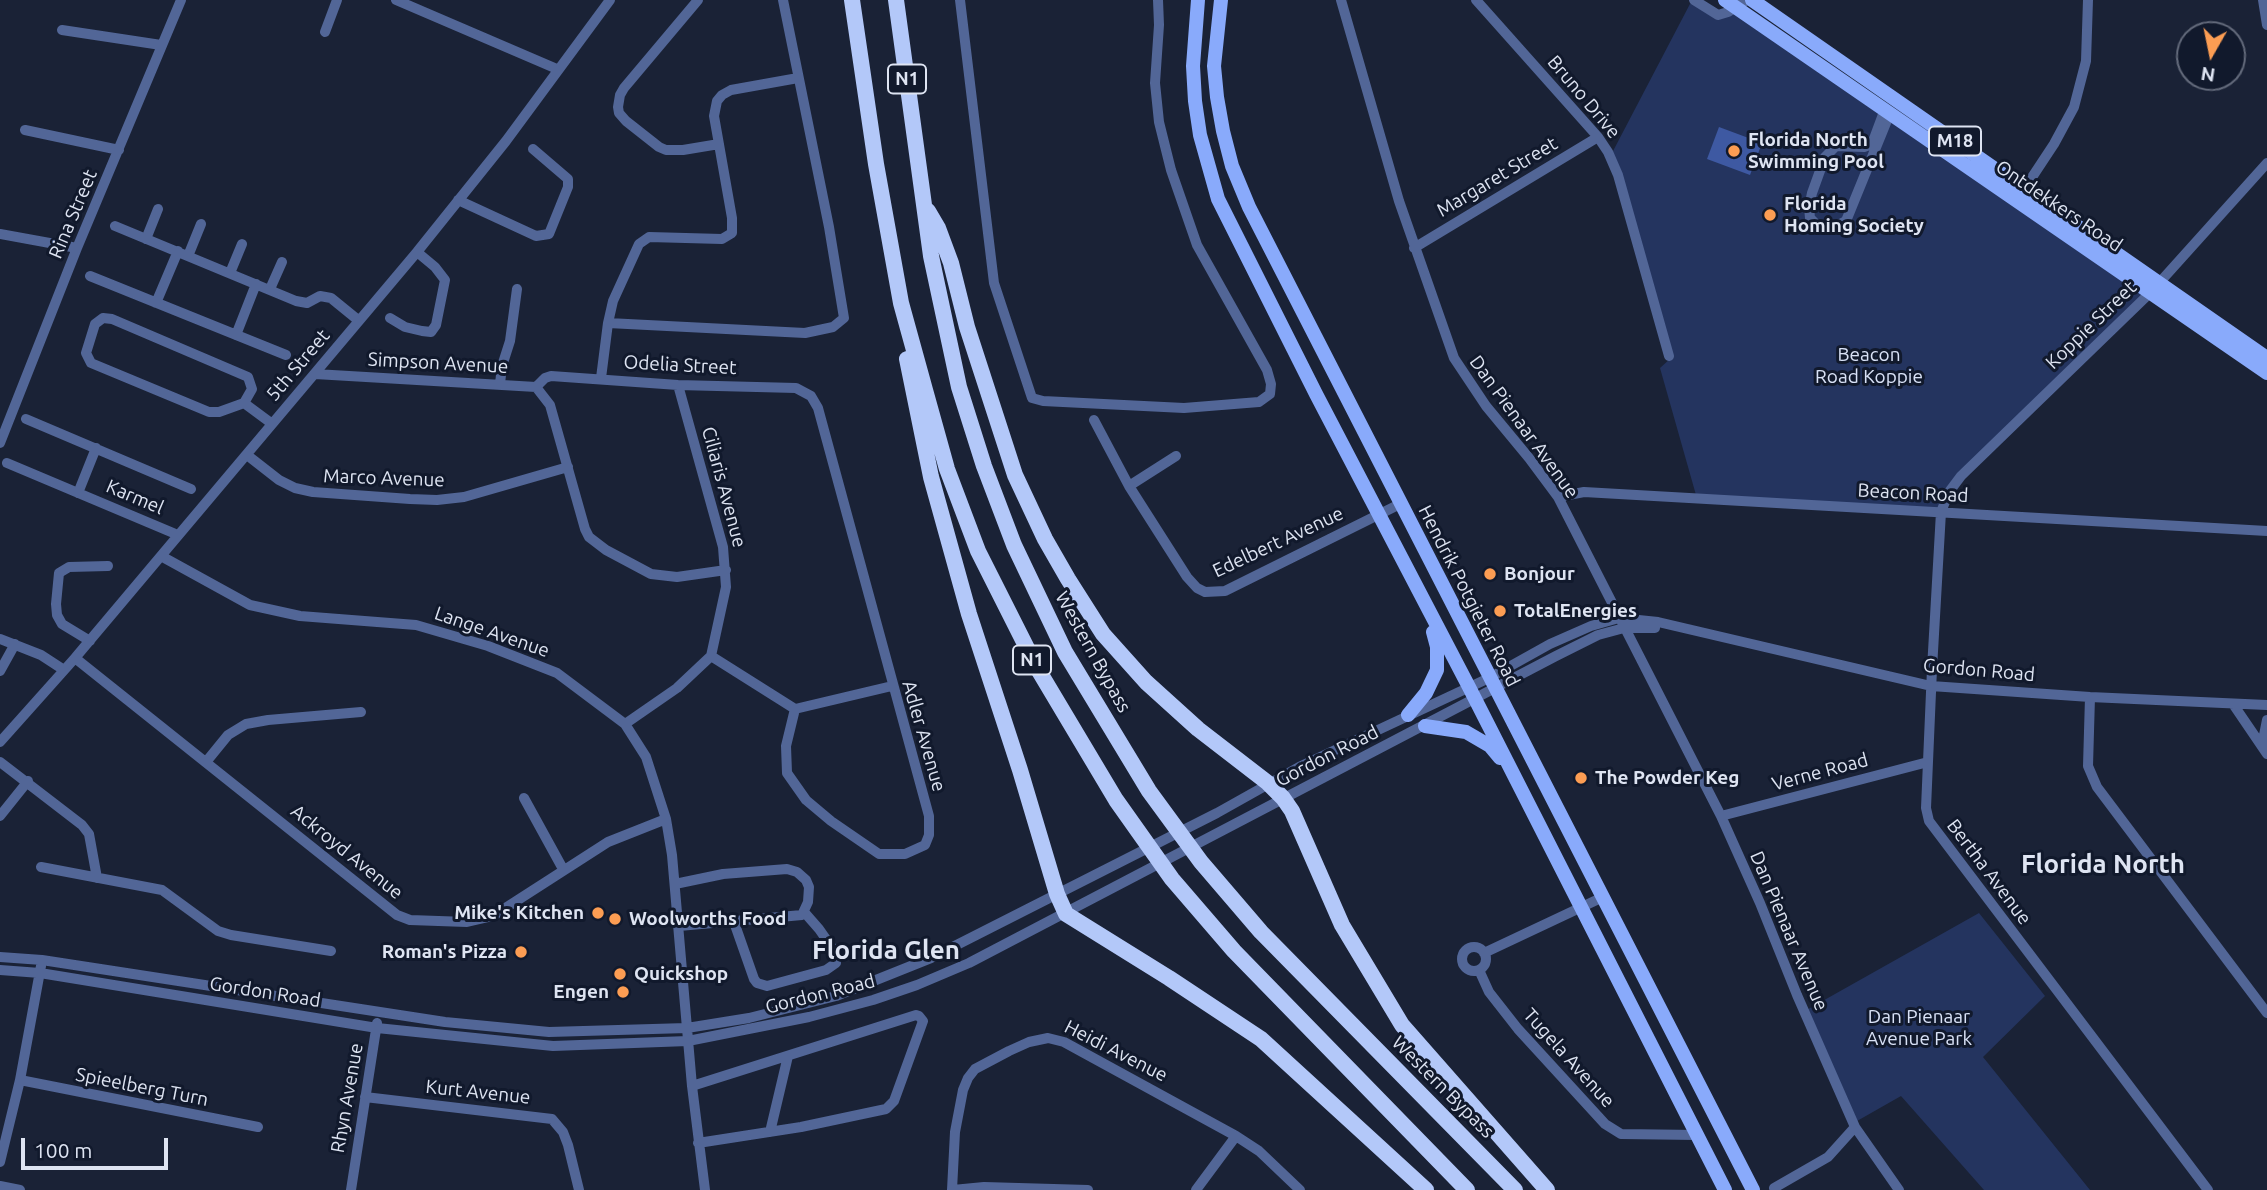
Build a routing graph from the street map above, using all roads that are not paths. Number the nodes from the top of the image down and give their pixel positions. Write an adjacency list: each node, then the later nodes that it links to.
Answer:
1 (181, 0): 23 (street, Rina Street)
2 (337, 0): 22 (street)
3 (396, 0): 24 (street)
4 (610, 0): 24 (street, 5th Street)
5 (698, 0): 29 (street)
6 (783, 0): 25 (street)
7 (852, 0): 54 (highway, N1)
8 (896, 0): 35 (highway, Western Bypass / N1)
9 (960, 0): 10 (street)
10 (1158, 0)
11 (1198, 0): 85 (main road)
12 (1221, 0): 83 (main road, Hendrik Potgieter Road)
13 (1341, 0): 43 (street, Dan Pienaar Avenue)
14 (1476, 0): 28 (street, Bruno Drive)
15 (1694, 0): 19 (street)
16 (1752, 0): 33 (main road, Ontdekkers Road / M18)
17 (2088, 0): 33 (street)
18 (2263, 0): 20 (street)
19 (1736, 3): 26 (main road, Ontdekkers Road / M18)
20 (2267, 24)
21 (62, 30): 23 (street)
22 (325, 32)
23 (161, 45): 31 (street, Rina Street)
24 (557, 69): 34 (street, 5th Street)
25 (798, 78): 29 (street); 57 (street)
26 (1887, 111): 26 (street); 33 (main road, Ontdekkers Road / M18)
27 (25, 130): 31 (street)
28 (1598, 137): 43 (street, Margaret Street); 60 (street, Bruno Drive)
29 (719, 144): 57 (street)
30 (533, 149): 34 (street)
31 (119, 150): 42 (street, Rina Street)
32 (2265, 168): 50 (street, Koppie Street)
33 (2020, 196): 50 (main road, Ontdekkers Road / M18)
34 (458, 201): 44 (street, 5th Street)
35 (924, 206): 120 (highway); 173 (highway, Western Bypass / N1)
36 (158, 209): 40 (street)
37 (201, 224): 45 (street)
38 (115, 226): 40 (street)
39 (0, 234): 42 (street)
40 (146, 239): 45 (street)
41 (242, 244): 47 (street)
42 (77, 248): 73 (street, Rina Street)
43 (1414, 248): 82 (street, Dan Pienaar Avenue)
44 (417, 251): 55 (street); 56 (street, 5th Street)
45 (183, 254): 47 (street); 53 (street)
46 (282, 262): 51 (street)
47 (230, 273): 49 (street)
48 (90, 276): 53 (street)
49 (256, 284): 51 (street); 58 (street)
50 (2155, 287): 61 (main road, Ontdekkers Road / M18); 62 (main road, Ontdekkers Road / M18); 84 (street, Koppie Street)
51 (270, 289): 56 (street)
52 (517, 289): 65 (street)
53 (156, 303): 58 (street)
54 (901, 303): 131 (highway); 172 (highway, N1)
55 (390, 318)
56 (358, 320): 63 (street, 5th Street)
57 (608, 323): 64 (street)
58 (236, 335): 59 (street)
59 (286, 355)
60 (1669, 356)
61 (2267, 358)
62 (2267, 373)
63 (315, 374): 65 (street, Simpson Avenue); 72 (street, 5th Street)
64 (601, 378): 66 (street, Odelia Street); 67 (street, Odelia Street)
65 (500, 384): 67 (street, Simpson Avenue)
66 (678, 385): 69 (street, Odelia Street); 90 (street, Ciliaris Avenue)
67 (536, 387): 78 (street)
68 (244, 403): 68 (street); 72 (street)
69 (818, 408): 101 (street, Adler Avenue)
70 (26, 419): 74 (street, Karmel)
71 (1094, 420): 79 (street, Edelbert Avenue)
72 (271, 423): 75 (street, 5th Street)
73 (0, 443)
74 (96, 448): 80 (street, Karmel); 81 (street, Karmel)
75 (247, 455): 78 (street, Marco Avenue); 87 (street, 5th Street)
76 (1176, 456): 79 (street)
77 (7, 463): 81 (street, Karmel)
78 (568, 467): 90 (street)
79 (1129, 486): 85 (street, Edelbert Avenue)
80 (191, 489)
81 (78, 493): 87 (street, Karmel)
82 (1558, 497): 84 (street, Beacon Road); 92 (street, Dan Pienaar Avenue)
83 (1400, 504): 85 (street, Edelbert Avenue); 100 (main road, Hendrik Potgieter Road)
84 (1941, 512): 86 (street, Beacon Road); 102 (street, Bertha Avenue)
85 (1378, 514): 91 (main road)
86 (2267, 531)
87 (178, 535): 88 (street, 5th Street)
88 (161, 556): 94 (street, 5th Street); 111 (street, Lange Avenue)
89 (108, 566): 94 (street)
90 (726, 570): 96 (street, Ciliaris Avenue)
91 (1418, 593): 103 (main road); 109 (main road)
92 (1621, 623): 100 (street, Gordon Road); 102 (street, Gordon Road); 125 (street, Dan Pienaar Avenue)
93 (0, 639): 95 (street)
94 (90, 640): 97 (street, 5th Street)
95 (15, 644): 98 (street); 99 (street)
96 (711, 656): 107 (street); 111 (street)
97 (75, 658): 98 (street, 5th Street); 117 (street, Ackroyd Avenue)
98 (64, 670): 114 (street, 5th Street)
99 (0, 671)
100 (1492, 683): 103 (street, Gordon Road); 132 (main road, Hendrik Potgieter Road)
101 (892, 686): 107 (street); 107 (street, Adler Avenue)
102 (1931, 686): 104 (street, Gordon Road); 118 (street, Bertha Avenue)
103 (1472, 693): 109 (street, Gordon Road); 112 (street, Gordon Road); 121 (main road)
104 (2090, 697): 105 (street, Gordon Road); 146 (street)
105 (2233, 704): 106 (street, Gordon Road); 113 (street)
106 (2267, 705)
107 (795, 709)
108 (361, 712): 117 (street)
109 (1408, 715): 120 (street, Gordon Road)
110 (2267, 720): 113 (street); 115 (street)
111 (625, 724): 126 (street, Lange Avenue)
112 (1425, 726): 121 (main road); 123 (street, Gordon Road)
113 (2248, 726): 115 (street)
114 (0, 742)
115 (2266, 753)
116 (0, 762): 119 (street)
117 (206, 762): 128 (street, Ackroyd Avenue)
118 (1928, 762): 125 (street, Verne Road); 178 (street, Bertha Avenue)
119 (28, 781): 124 (street); 129 (street)
120 (1268, 783): 123 (highway); 131 (street, Gordon Road)
121 (1522, 791): 133 (main road)
122 (524, 798): 128 (street)
123 (1283, 798): 135 (street, Gordon Road); 174 (highway)
124 (0, 816)
125 (1721, 816): 155 (street, Dan Pienaar Avenue)
126 (666, 819): 128 (street, Ackroyd Avenue); 130 (street, Lange Avenue)
127 (41, 867): 129 (street)
128 (563, 869)
129 (97, 878): 138 (street)
130 (675, 884): 134 (street); 137 (street, Lange Avenue)
131 (1057, 894): 135 (highway); 148 (street, Gordon Road)
132 (1603, 897): 133 (street, Tugela Avenue); 176 (main road, Hendrik Potgieter Road)
133 (1580, 906): 139 (street, Tugela Avenue); 157 (main road)
134 (805, 913): 136 (street); 136 (street)
135 (1066, 914): 149 (street, Gordon Road); 171 (highway)
136 (734, 922): 137 (street)
137 (679, 926): 148 (street, Lange Avenue)
138 (331, 951)
139 (1485, 953): 143 (street); 143 (street, Tugela Avenue)
140 (0, 957): 141 (street, Gordon Road)
141 (42, 960): 144 (street); 145 (street, Gordon Road)
142 (0, 970): 144 (street, Gordon Road)
143 (1479, 970): 157 (street, Tugela Avenue)
144 (40, 973): 147 (street, Gordon Road); 151 (street)
145 (379, 1012): 147 (street, Rhyn Avenue); 148 (street, Gordon Road)
146 (2267, 1013)
147 (377, 1028): 149 (street, Gordon Road); 153 (street, Rhyn Avenue)
148 (687, 1028): 149 (street, Lange Avenue)
149 (688, 1041): 152 (street, Lange Avenue)
150 (788, 1056): 152 (street); 156 (street); 156 (street)
151 (20, 1080): 154 (street, Spieelberg Turn); 160 (street)
152 (692, 1086): 159 (street, Lange Avenue)
153 (365, 1097): 164 (street, Rhyn Avenue); 165 (street, Kurt Avenue)
154 (258, 1127)
155 (1855, 1127): 162 (street); 177 (street, Dan Pienaar Avenue)
156 (770, 1132): 159 (street)
157 (1697, 1135): 175 (main road)
158 (1236, 1136): 167 (street, Heidi Avenue); 169 (street); 170 (street, Heidi Avenue)
159 (698, 1143): 166 (street, Lange Avenue)
160 (0, 1162)
161 (0, 1186): 163 (street)
162 (1774, 1188)
163 (20, 1190)
164 (351, 1190)
165 (579, 1190)
166 (705, 1190)
167 (953, 1190): 168 (street)
168 (1088, 1190)
169 (1196, 1190)
170 (1300, 1190)
171 (1426, 1190)
172 (1466, 1190)
173 (1516, 1190)
174 (1547, 1190)
175 (1725, 1190)
176 (1753, 1190)
177 (1899, 1190)
178 (2208, 1190)

